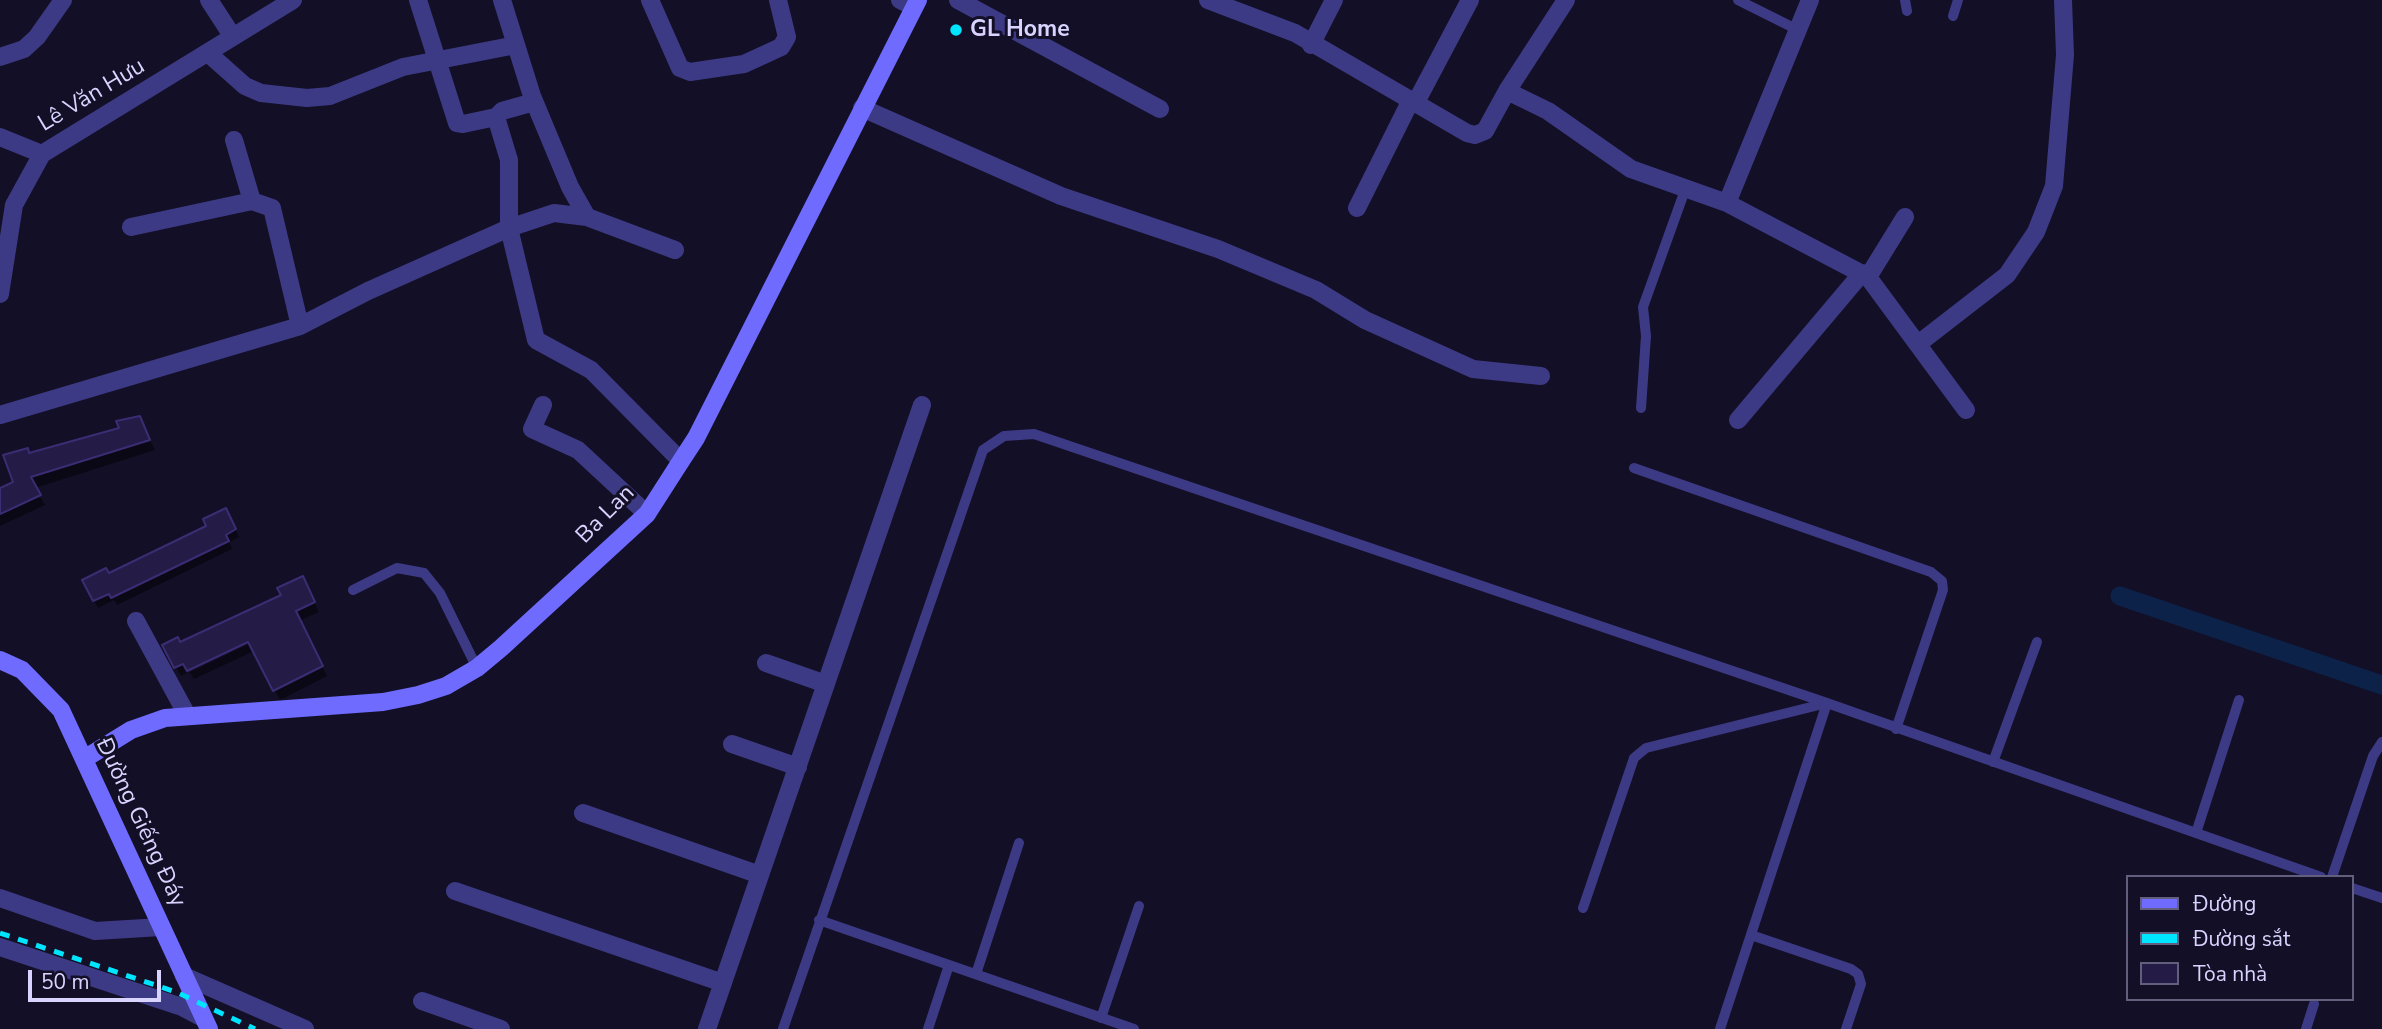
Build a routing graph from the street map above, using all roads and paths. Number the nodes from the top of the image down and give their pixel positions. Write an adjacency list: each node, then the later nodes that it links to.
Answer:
1 (63, 0): 24 (street)
2 (209, 0): 20 (street)
3 (293, 0): 20 (street, Lê Văn Hưu)
4 (418, 0): 25 (street)
5 (502, 0): 21 (street)
6 (650, 0): 7 (street)
7 (778, 0)
8 (958, 0): 30 (street)
9 (1208, 0): 22 (street)
10 (1334, 0): 22 (street)
11 (1470, 0): 28 (street)
12 (1566, 0): 26 (street)
13 (1738, 0): 19 (lane)
14 (1810, 0): 19 (street)
15 (1958, 0): 18 (lane)
16 (2063, 0): 47 (street)
17 (911, 2): 29 (street, Ba Lan)
18 (1954, 16)
19 (1798, 30): 37 (street)
20 (233, 37): 23 (street, Lê Văn Hưu)
21 (516, 45): 25 (street); 27 (street)
22 (1311, 45): 28 (street)
23 (209, 54): 25 (street); 34 (street, Lê Văn Hưu)
24 (0, 57)
25 (438, 61): 31 (street)
26 (1507, 91): 28 (street); 35 (street)
27 (534, 102): 31 (street); 39 (street)
28 (1413, 103): 38 (street)
29 (862, 108): 48 (street); 55 (street, Ba Lan)
30 (1160, 109)
31 (496, 117): 42 (street)
32 (0, 137): 34 (street)
33 (234, 140): 36 (street)
34 (42, 154): 45 (street, Lê Văn Hưu)
35 (1685, 190): 37 (street); 51 (lane)
36 (251, 201): 41 (street); 46 (street)
37 (1727, 203): 44 (street)
38 (1357, 208)
39 (587, 217): 42 (street); 43 (street)
40 (1905, 218): 44 (street)
41 (131, 227)
42 (509, 228): 46 (street); 55 (street)
43 (676, 250)
44 (1865, 275): 47 (street); 54 (street)
45 (0, 294)
46 (300, 326): 53 (street)
47 (1918, 344): 52 (street)
48 (1542, 376)
49 (543, 405): 57 (street)
50 (922, 405): 64 (street)
51 (1641, 408)
52 (1966, 410)
53 (0, 415)
54 (1738, 420)
55 (681, 461): 57 (street, Ba Lan)
56 (1634, 468): 68 (lane)
57 (647, 514): 63 (street, Ba Lan)
58 (353, 590): 63 (lane)
59 (135, 621): 67 (street)
60 (2037, 642): 72 (lane)
61 (0, 660): 71 (street, Đường Giếng Đáy)
62 (766, 663): 64 (street)
63 (477, 668): 67 (street, Ba Lan)
64 (826, 684): 73 (street)
65 (2239, 700): 75 (lane)
66 (1827, 704): 68 (lane); 85 (lane); 86 (lane); 88 (lane)
67 (187, 715): 71 (street, Ba Lan)
68 (1896, 729): 72 (lane)
69 (2382, 742): 79 (lane)
70 (732, 744): 73 (street)
71 (83, 759): 87 (street, Đường Giếng Đáy)
72 (1993, 762): 75 (lane)
73 (798, 767): 77 (street)
74 (583, 813): 77 (street)
75 (2196, 833): 78 (lane)
76 (1018, 843): 91 (lane)
77 (760, 875): 93 (street)
78 (2315, 875)
79 (2333, 875)
80 (2354, 889): 83 (lane)
81 (455, 891): 93 (street)
82 (0, 898): 87 (street)
83 (2382, 898)
84 (1139, 906): 96 (lane)
85 (1583, 908)
86 (819, 920): 90 (lane); 101 (lane)
87 (161, 927): 92 (street, Đường Giếng Đáy)
88 (1751, 935): 104 (lane); 105 (lane)
89 (0, 947): 97 (street)
90 (949, 965): 91 (lane); 102 (lane)
91 (976, 974): 96 (lane)
92 (184, 976): 97 (street, Đường Giếng Đáy); 98 (street)
93 (723, 983): 100 (street)
94 (422, 1001): 99 (street)
95 (2314, 1004): 106 (lane)
96 (1101, 1018): 103 (lane)
97 (206, 1023)
98 (305, 1029)
99 (501, 1029)
100 (707, 1029)
101 (783, 1029)
102 (928, 1029)
103 (1134, 1029)
104 (1720, 1029)
105 (1846, 1029)
106 (2306, 1029)

